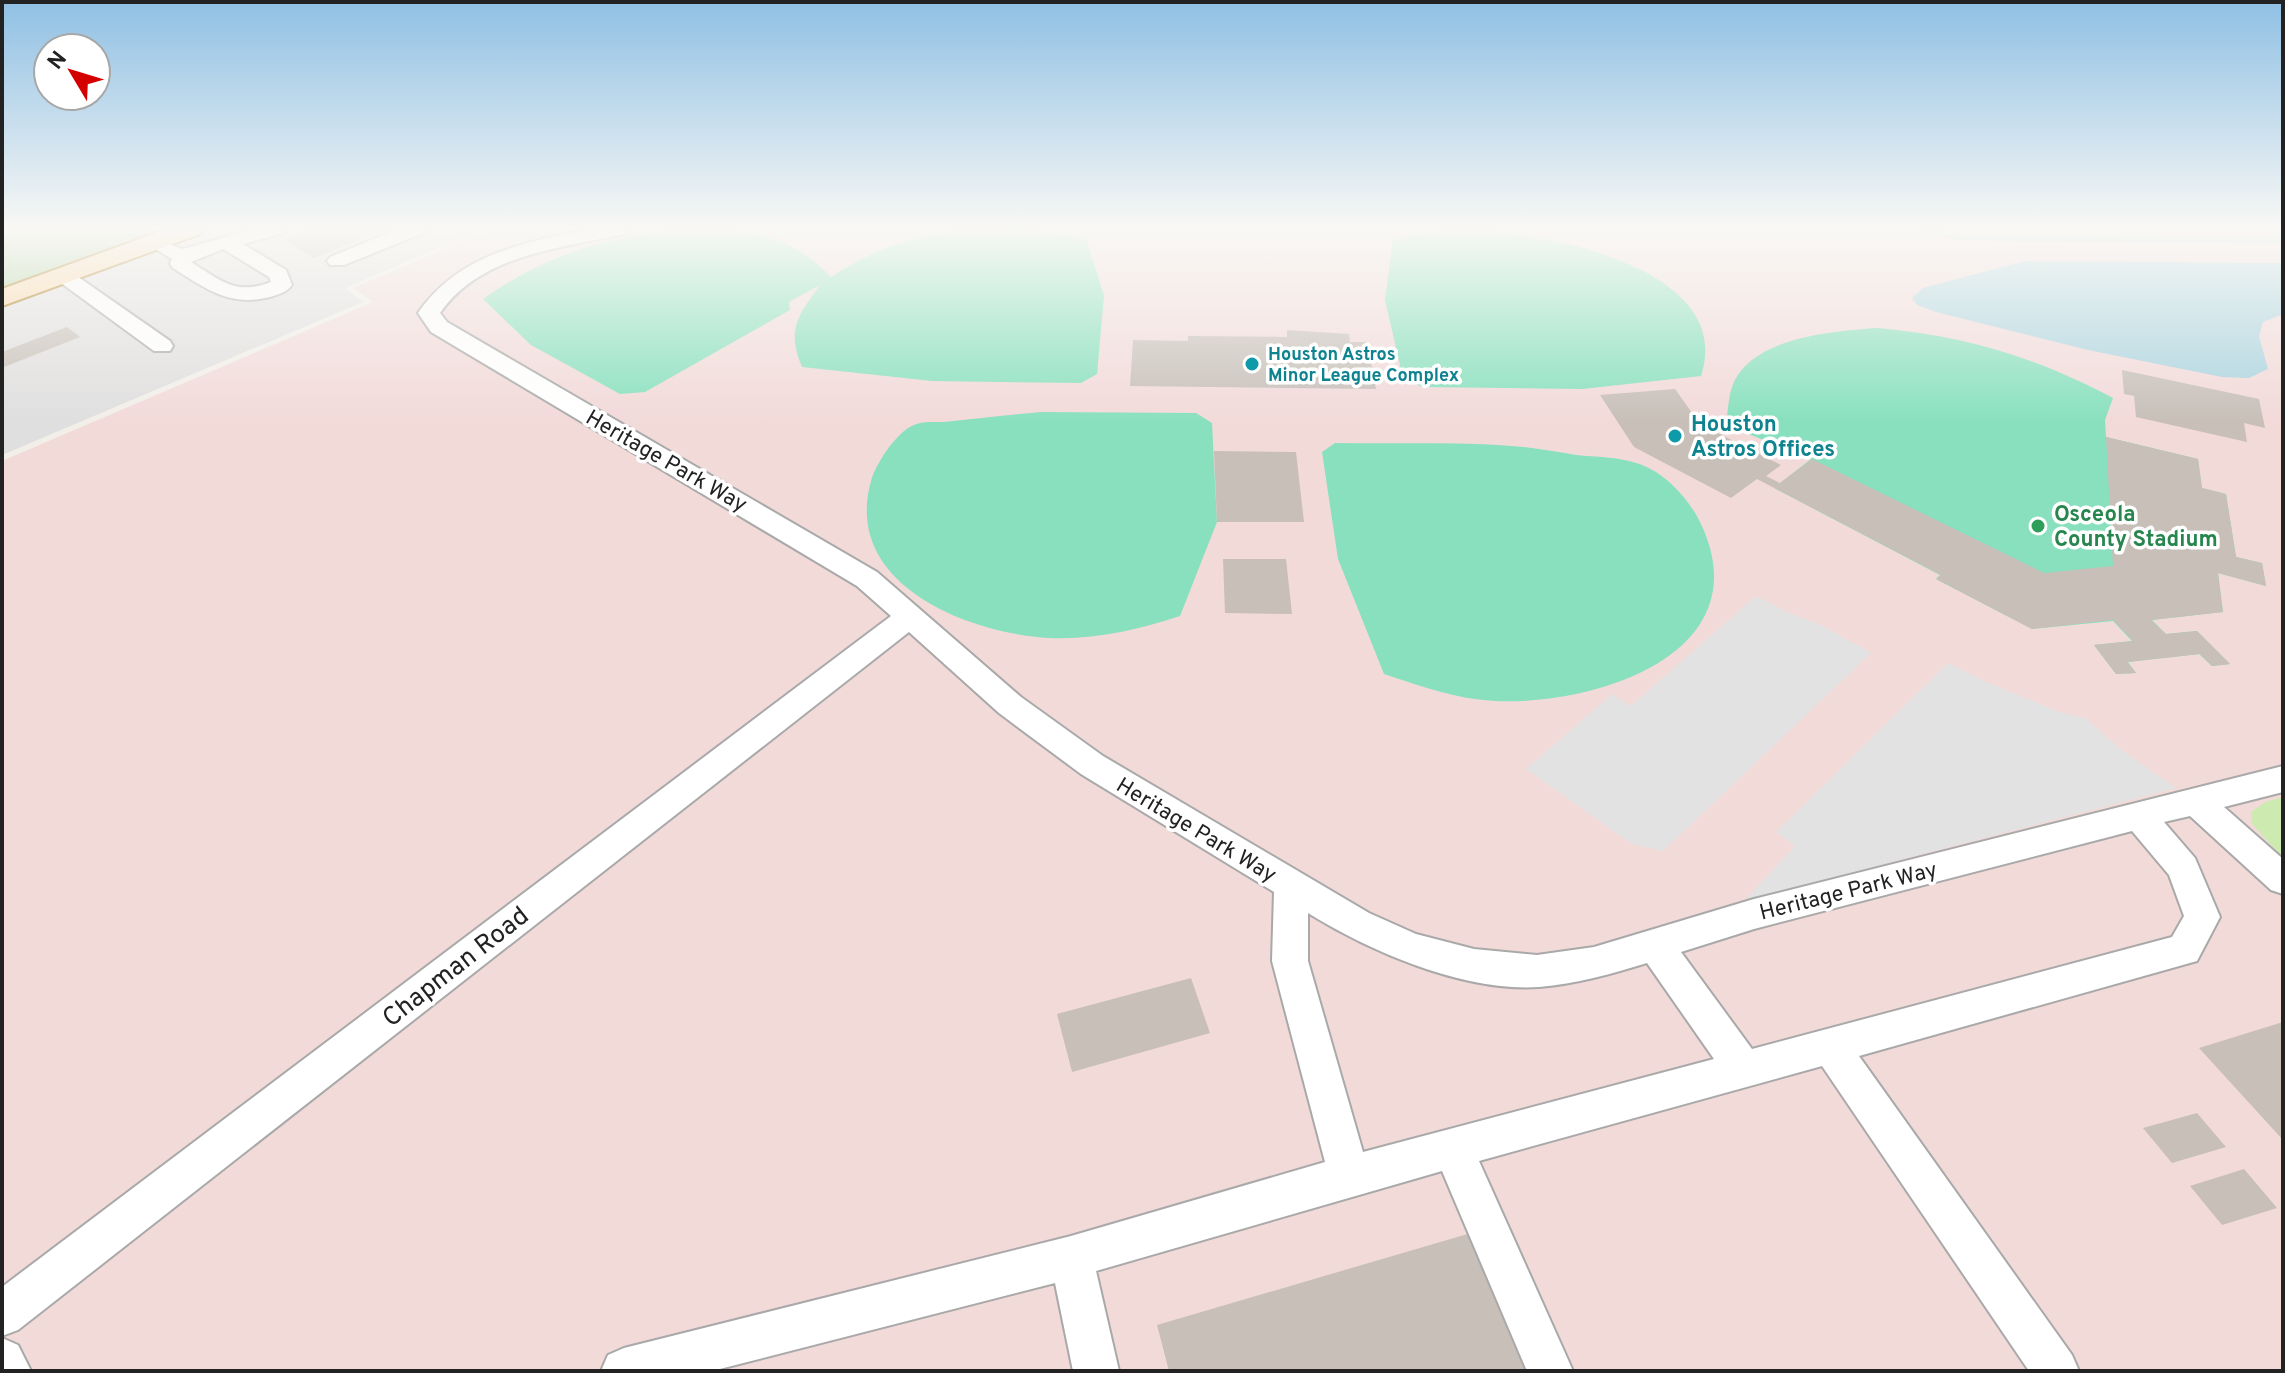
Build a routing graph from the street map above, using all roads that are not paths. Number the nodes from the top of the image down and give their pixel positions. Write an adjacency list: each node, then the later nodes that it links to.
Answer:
1 (88, 293): 5 (street)
2 (229, 293): 3 (street)
3 (259, 293)
4 (442, 293): 6 (street, Heritage Park Way)
5 (162, 346)
6 (908, 618): 11 (street, Heritage Park Way); 18 (street, Chapman Road)
7 (2283, 779): 8 (street, Heritage Park Way)
8 (2196, 801): 9 (street, Heritage Park Way); 10 (street)
9 (2139, 816): 12 (street, Heritage Park Way); 13 (street)
10 (2283, 880)
11 (1291, 885): 12 (street, Heritage Park Way); 16 (street)
12 (1654, 944): 14 (street)
13 (1830, 1046): 14 (street); 24 (street)
14 (1744, 1069): 15 (street)
15 (1453, 1148): 16 (street); 23 (street)
16 (1349, 1176): 17 (street)
17 (1071, 1257): 21 (street); 22 (street)
18 (2, 1314)
19 (2, 1361): 20 (street)
20 (8, 1371)
21 (624, 1371)
22 (1096, 1371)
23 (1550, 1371)
24 (2056, 1371)

